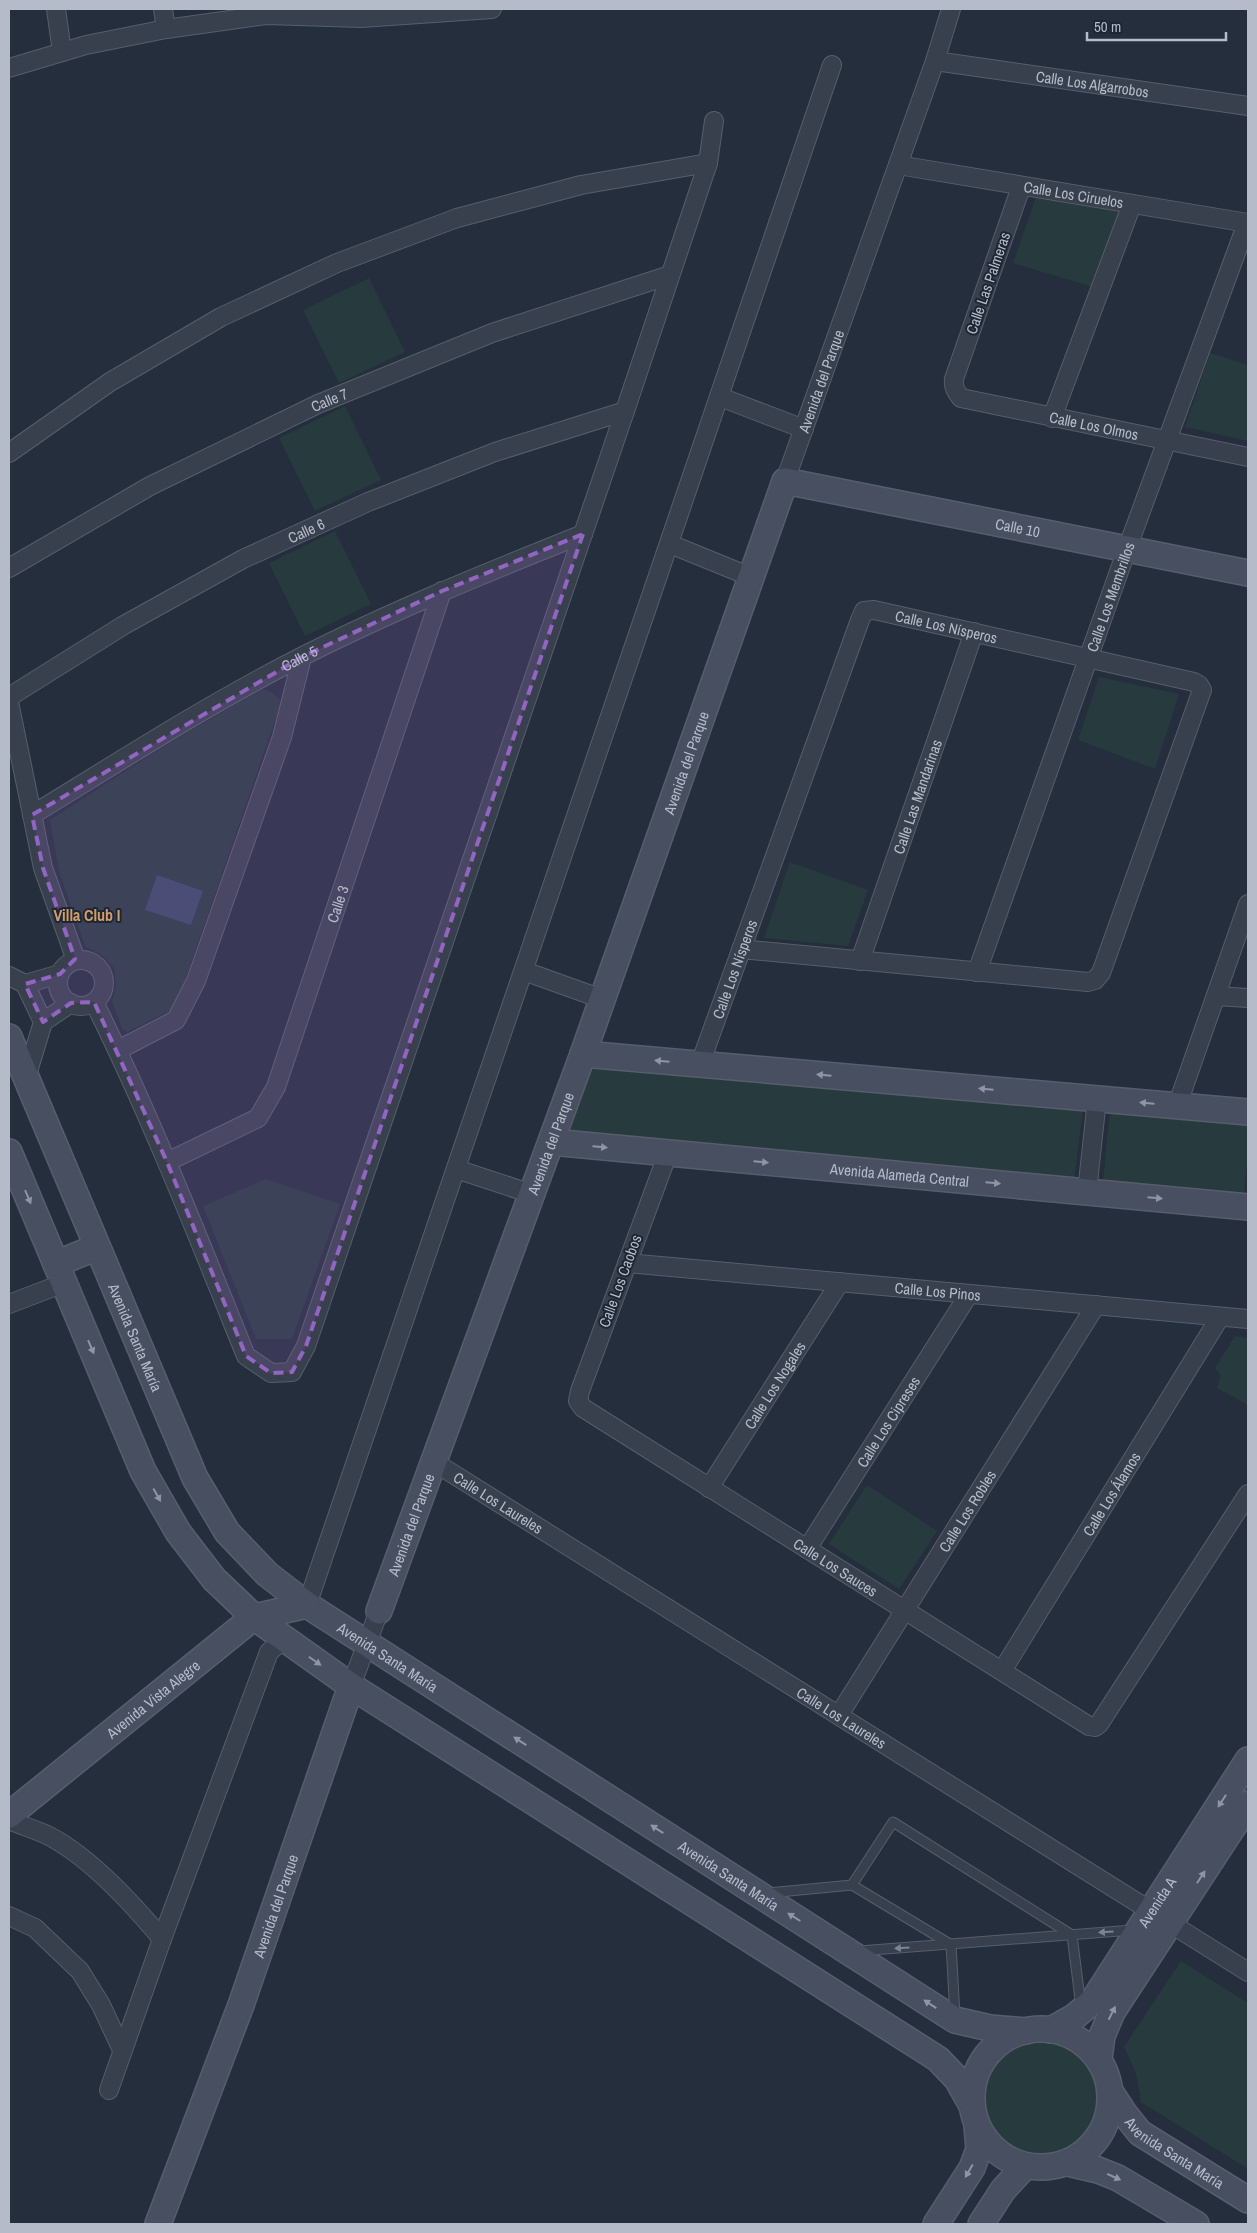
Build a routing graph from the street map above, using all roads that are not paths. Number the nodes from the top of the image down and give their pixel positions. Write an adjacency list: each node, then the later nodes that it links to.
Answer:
1 (56, 9): 9 (street)
2 (163, 9): 8 (street)
3 (492, 9): 5 (street)
4 (951, 9): 10 (street, Avenida del Parque)
5 (463, 10): 7 (street)
6 (266, 12): 7 (street); 8 (street)
7 (360, 13)
8 (166, 29): 9 (street)
9 (62, 52): 12 (street)
10 (935, 61): 13 (street, Calle Los Algarrobos); 16 (street, Avenida del Parque)
11 (832, 65): 22 (street)
12 (9, 68)
13 (1248, 106)
14 (714, 121): 15 (street)
15 (708, 163): 20 (street); 27 (street)
16 (898, 165): 17 (street, Calle Los Ciruelos); 25 (street, Avenida del Parque)
17 (1022, 187): 18 (street, Calle Los Ciruelos); 21 (street, Calle Las Palmeras)
18 (1132, 204): 19 (street, Calle Los Ciruelos); 24 (street)
19 (1248, 223): 26 (street, Calle Los Membrillos)
20 (670, 274): 23 (street); 33 (street, Calle 7)
21 (954, 379): 24 (street, Calle Los Olmos)
22 (720, 397): 25 (street); 31 (street)
23 (625, 411): 30 (street); 40 (street, Calle 6)
24 (1052, 418): 26 (street, Calle Los Olmos)
25 (804, 429): 29 (street, Avenida del Parque)
26 (1167, 442): 28 (street, Calle Los Olmos); 32 (street, Calle Los Membrillos)
27 (9, 453)
28 (1248, 458)
29 (785, 481): 32 (street, Calle 10); 35 (street, Avenida del Parque)
30 (583, 534): 36 (street, Calle 5); 69 (street)
31 (670, 544): 35 (street); 47 (street)
32 (1128, 549): 34 (street, Calle 10); 39 (street, Calle Los Membrillos)
33 (9, 568)
34 (1248, 573)
35 (751, 577): 54 (street, Avenida del Parque)
36 (442, 591): 38 (street, Calle 5); 69 (street, Calle 3)
37 (974, 632): 39 (street, Calle Los Nísperos); 44 (street, Calle Los Nísperos); 46 (street, Calle Las Mandarinas)
38 (302, 657): 42 (street, Calle 5); 59 (street)
39 (1089, 658): 48 (street, Calle Los Membrillos); 48 (street, Calle Los Nísperos)
40 (9, 697)
41 (9, 702): 42 (street)
42 (32, 815): 45 (street)
43 (1248, 904): 52 (street)
44 (741, 949): 46 (street); 61 (street, Calle Los Nísperos)
45 (76, 960): 49 (street); 55 (street)
46 (860, 961): 48 (street)
47 (524, 971): 54 (street); 70 (street)
48 (978, 972)
49 (60, 974): 51 (street); 56 (street)
50 (9, 976): 51 (street)
51 (25, 984): 57 (street)
52 (1216, 996): 53 (street); 64 (street)
53 (1248, 998)
54 (602, 999): 60 (street, Avenida del Parque)
55 (94, 1002): 56 (street); 59 (street)
56 (72, 1004): 57 (street)
57 (43, 1022): 62 (street)
58 (9, 1037): 62 (street, Avenida Santa María)
59 (118, 1050): 69 (street)
60 (583, 1054): 61 (street, one-way to 60); 66 (street, Avenida del Parque)
61 (700, 1064): 63 (street, one-way to 61)
62 (26, 1078): 74 (street, Avenida Santa María)
63 (1097, 1098): 64 (street, one-way to 63); 71 (street)
64 (1177, 1106): 65 (street)
65 (1248, 1112)
66 (551, 1142): 68 (street, Avenida Alameda Central, one-way to 68); 72 (street, Avenida del Parque)
67 (9, 1152): 76 (street, one-way to 76)
68 (668, 1153): 71 (street, Avenida Alameda Central, one-way to 71); 75 (street, Calle Los Caobos)
69 (167, 1162)
70 (456, 1169): 72 (street); 88 (street)
71 (1087, 1192): 73 (street, Avenida Alameda Central, one-way to 73)
72 (532, 1194): 84 (street, Avenida del Parque)
73 (1248, 1207)
74 (97, 1247): 76 (street); 88 (street, Avenida Santa María)
75 (627, 1263): 77 (street, Calle Los Pinos); 83 (street, Calle Los Caobos)
76 (60, 1274): 79 (street); 91 (street, one-way to 91)
77 (840, 1282): 78 (street, Calle Los Pinos); 85 (street, Calle Los Nogales)
78 (969, 1294): 80 (street, Calle Los Pinos); 87 (street, Calle Los Cipreses)
79 (9, 1304)
80 (1096, 1305): 81 (street, Calle Los Pinos); 90 (street, Calle Los Robles)
81 (1220, 1317): 82 (street, Calle Los Pinos); 94 (street, Calle Los Álamos)
82 (1248, 1319)
83 (583, 1408): 85 (street, Calle Los Sauces)
84 (434, 1462): 89 (street, Avenida del Parque); 96 (street, Calle Los Laureles)
85 (709, 1488): 87 (street, Calle Los Sauces)
86 (1248, 1494): 94 (street, Calle Los Sauces)
87 (807, 1549): 90 (street, Calle Los Sauces)
88 (307, 1605): 91 (street, Avenida Vista Alegre); 93 (street, Avenida Santa María)
89 (379, 1611): 93 (street, Avenida del Parque)
90 (906, 1611): 94 (street, Calle Los Sauces); 96 (street, Calle Los Robles)
91 (254, 1617): 92 (street); 99 (street, Avenida Vista Alegre)
92 (284, 1638): 95 (street, one-way to 95); 106 (street)
93 (367, 1644): 95 (street, Avenida del Parque); 102 (street, Avenida Santa María, one-way to 93)
94 (1002, 1671)
95 (351, 1686): 118 (street); 122 (street, Avenida del Parque)
96 (839, 1715): 104 (street, Calle Los Laureles)
97 (1248, 1760): 104 (street, Avenida A, one-way to 104)
98 (1248, 1804): 104 (street, Avenida A, one-way to 98)
99 (9, 1815)
100 (9, 1820): 106 (street)
101 (852, 1885): 102 (lane); 105 (lane); 107 (lane)
102 (758, 1894): 108 (street, Avenida Santa María, one-way to 102)
103 (9, 1916): 114 (street)
104 (1154, 1921): 105 (lane, one-way to 105); 109 (street, Calle Los Laureles); 110 (street, Avenida A); 115 (street, Avenida A, one-way to 104)
105 (1072, 1935): 107 (lane); 110 (lane)
106 (162, 1939): 114 (street)
107 (951, 1944): 108 (lane, one-way to 108); 111 (lane)
108 (849, 1952): 111 (street, Avenida Santa María, one-way to 108)
109 (1248, 1972)
110 (1081, 2011): 112 (street, Avenida A)
111 (955, 2020): 113 (street, Avenida Santa María)
112 (1051, 2030): 113 (street); 115 (street)
113 (1026, 2031): 118 (street)
114 (122, 2050): 116 (street)
115 (1099, 2059): 117 (street)
116 (108, 2090)
117 (1111, 2093): 119 (street); 121 (street, Avenida Santa María)
118 (974, 2114): 120 (street); 123 (street, one-way to 123)
119 (1068, 2163): 120 (street); 125 (street, one-way to 125)
120 (1025, 2166): 124 (street)
121 (1248, 2200)
122 (158, 2224)
123 (936, 2224)
124 (981, 2224)
125 (1196, 2224)

